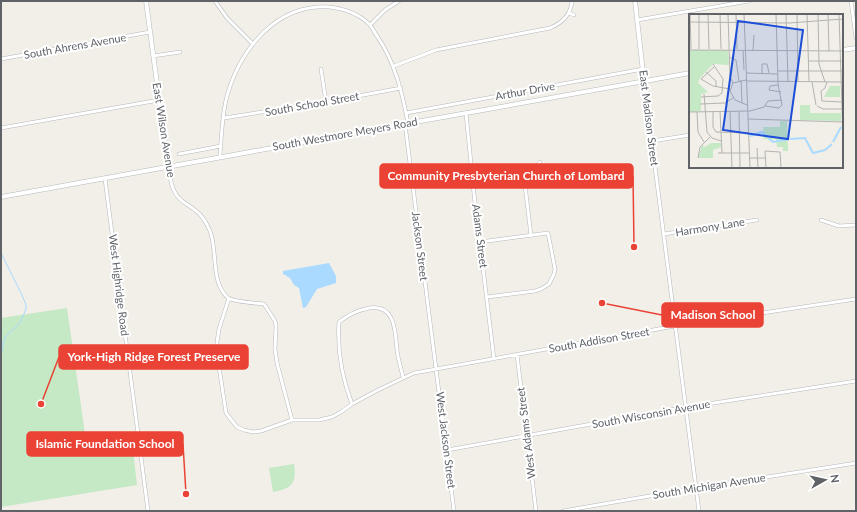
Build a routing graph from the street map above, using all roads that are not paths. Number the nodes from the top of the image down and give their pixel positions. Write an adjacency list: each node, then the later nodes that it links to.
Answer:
1 (146, 1): 14 (street, East Wilson Avenue)
2 (215, 1): 16 (street)
3 (325, 1): 9 (street)
4 (399, 1): 13 (street)
5 (572, 1): 10 (street)
6 (635, 1): 12 (street, East Madison Street)
7 (749, 1): 12 (street)
8 (851, 1): 15 (street)
9 (326, 6): 13 (street); 16 (street)
10 (569, 13): 11 (street); 22 (street)
11 (574, 15)
12 (637, 20): 24 (street, East Madison Street)
13 (370, 25): 22 (street, Jackson Street)
14 (150, 32): 20 (street, East Wilson Avenue); 21 (street, South Ahrens Avenue)
15 (856, 38)
16 (253, 44): 32 (street)
17 (856, 48): 18 (street)
18 (843, 50)
19 (180, 52): 20 (street)
20 (153, 56): 28 (street, East Wilson Avenue)
21 (1, 60)
22 (394, 66): 27 (street, Jackson Street)
23 (321, 69): 29 (street)
24 (643, 69): 26 (street, East Madison Street); 30 (street, Arthur Drive)
25 (689, 74): 26 (street, South Westmore Meyers Road)
26 (644, 81): 31 (street, South Westmore Meyers Road); 36 (street, East Madison Street)
27 (401, 88): 29 (street, South School Street); 30 (street, Jackson Street)
28 (159, 100): 34 (street); 41 (street, East Wilson Avenue)
29 (326, 102): 32 (street, South School Street)
30 (406, 113): 33 (street, Jackson Street)
31 (466, 113): 33 (street, South Westmore Meyers Road); 49 (street, Adams Street)
32 (224, 118): 37 (street)
33 (406, 123): 39 (street, South Westmore Meyers Road); 56 (street, Jackson Street)
34 (1, 128)
35 (689, 135): 36 (street)
36 (652, 141): 47 (street, East Madison Street)
37 (221, 146): 38 (street); 39 (street)
38 (179, 154)
39 (220, 157): 41 (street, South Westmore Meyers Road)
40 (540, 162): 48 (street)
41 (168, 166): 42 (street, South Westmore Meyers Road); 51 (street, East Wilson Avenue)
42 (105, 179): 43 (street, South Westmore Meyers Road); 66 (street, West Highridge Road)
43 (1, 197)
44 (757, 220): 47 (street, Harmony Lane)
45 (821, 220): 46 (street)
46 (856, 225)
47 (664, 234): 53 (street, East Madison Street)
48 (531, 236): 49 (street); 50 (street)
49 (480, 242): 50 (street, Adams Street)
50 (487, 296): 55 (street, Adams Street)
51 (229, 298): 61 (street); 61 (street, South Addison Street)
52 (856, 299): 53 (street, South Addison Street)
53 (675, 326): 54 (street, South Addison Street); 60 (street, East Madison Street)
54 (517, 355): 55 (street, South Addison Street); 62 (street, West Adams Street)
55 (494, 359): 56 (street, South Addison Street)
56 (437, 369): 57 (street, South Addison Street); 63 (street, West Jackson Street)
57 (403, 377): 59 (street, South Addison Street); 59 (street)
58 (856, 381): 60 (street, South Wisconsin Avenue)
59 (352, 404): 61 (street, South Addison Street)
60 (686, 408): 62 (street, South Wisconsin Avenue); 65 (street, East Madison Street)
61 (292, 420)
62 (526, 436): 63 (street, South Wisconsin Avenue); 68 (street, West Adams Street)
63 (447, 450): 67 (street, West Jackson Street)
64 (856, 463): 65 (street, South Michigan Avenue)
65 (696, 488): 69 (street, South Michigan Avenue); 70 (street, East Madison Street)
66 (148, 511)
67 (454, 511)
68 (536, 511)
69 (563, 511)
70 (699, 511)

